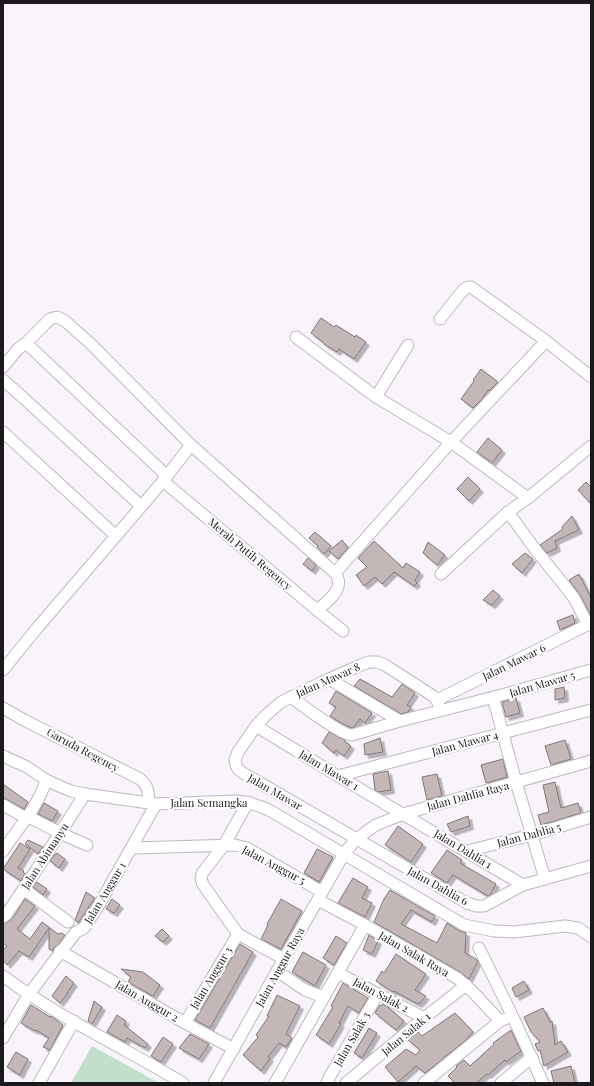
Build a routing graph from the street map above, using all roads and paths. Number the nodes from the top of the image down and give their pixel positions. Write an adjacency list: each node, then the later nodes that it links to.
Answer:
1 (440, 319): 3 (street)
2 (296, 337): 9 (street)
3 (546, 341): 7 (street); 11 (street)
4 (26, 344): 6 (street); 12 (street); 14 (street, Merah Putih Regency)
5 (408, 345): 9 (street)
6 (3, 367)
7 (591, 377)
8 (3, 380): 16 (street)
9 (376, 397): 11 (street)
10 (3, 432): 18 (street)
11 (451, 442): 15 (street); 19 (street)
12 (191, 445): 14 (street); 19 (street)
13 (591, 446): 15 (street)
14 (165, 478): 16 (street); 21 (street, Merah Putih Regency)
15 (528, 498): 17 (street)
16 (141, 506): 18 (street)
17 (508, 512): 20 (street); 22 (street)
18 (116, 536): 24 (street)
19 (335, 573): 21 (street)
20 (440, 574)
21 (317, 610): 23 (street, Merah Putih Regency)
22 (589, 624): 30 (street, Jalan Mawar 6)
23 (344, 631)
24 (7, 658): 25 (street)
25 (3, 670)
26 (591, 670): 29 (street, Jalan Mawar 5)
27 (329, 679): 28 (street, Jalan Mawar 8); 30 (street, Jalan Mawar 8); 33 (street)
28 (291, 697): 33 (street); 34 (street, Jalan Mawar 8)
29 (493, 697): 30 (street, Jalan Mawar 5); 35 (street)
30 (439, 705): 33 (street)
31 (3, 708): 43 (street, Garuda Regency)
32 (591, 710): 35 (street, Jalan Mawar 4)
33 (400, 721)
34 (256, 726): 38 (street, Jalan Mawar 1); 52 (street, Jalan Mawar)
35 (503, 733): 38 (street, Jalan Mawar 4); 40 (street)
36 (3, 756): 39 (street, Jalan Semangka)
37 (591, 761): 40 (street, Jalan Dahlia Raya)
38 (338, 776): 45 (street, Jalan Mawar 1)
39 (46, 780): 41 (street, Jalan Semangka); 46 (street)
40 (516, 782): 45 (street, Jalan Dahlia Raya); 49 (street)
41 (84, 794): 43 (street, Jalan Semangka); 48 (street, Jalan Abimanyu)
42 (248, 802): 43 (street, Jalan Semangka); 51 (street); 52 (street, Jalan Semangka)
43 (152, 803): 53 (street, Jalan Anggur 1)
44 (3, 805): 46 (street)
45 (403, 814): 52 (street, Jalan Dahlia Raya); 55 (street, Jalan Dahlia 1)
46 (27, 817): 48 (street); 54 (street)
47 (591, 817): 49 (street, Jalan Dahlia 5)
48 (60, 833): 50 (street); 59 (street, Jalan Abimanyu)
49 (532, 834): 55 (street, Jalan Dahlia 5); 57 (street)
50 (87, 845)
51 (224, 845): 53 (street, Jalan Anggur 5); 60 (street, Jalan Anggur 5); 64 (street)
52 (349, 847): 58 (street, Jalan Dahlia 6); 60 (street, Jalan Anggur Raya); 65 (street)
53 (132, 848): 67 (street, Jalan Anggur 1)
54 (3, 851)
55 (467, 851): 58 (street, Jalan Dahlia 1)
56 (591, 866): 57 (street, Jalan Dahlia 6)
57 (545, 879): 58 (street, Jalan Dahlia 6)
58 (523, 885)
59 (24, 889): 61 (street, Jalan Abimanyu); 62 (street)
60 (320, 896): 63 (street, Jalan Salak Raya); 68 (street, Jalan Anggur Raya)
61 (3, 916)
62 (68, 922)
63 (365, 926): 70 (street); 72 (street, Jalan Salak Raya)
64 (238, 934): 68 (street); 80 (street, Jalan Anggur 3)
65 (591, 936)
66 (479, 948): 76 (street)
67 (60, 951): 73 (street, Jalan Anggur 1); 80 (street, Jalan Anggur 2)
68 (284, 958): 69 (street, Jalan Anggur Raya)
69 (277, 971): 75 (street); 82 (street, Jalan Anggur Raya)
70 (338, 972): 74 (street, Jalan Salak 2); 75 (street)
71 (3, 976): 73 (street)
72 (466, 985): 77 (street, Jalan Salak 1); 79 (street, Jalan Salak Raya)
73 (29, 994): 78 (street); 81 (street, Jalan Anggur 1)
74 (378, 994): 77 (street, Jalan Salak 2); 88 (street, Jalan Salak 3)
75 (323, 997): 87 (street)
76 (512, 1015): 79 (street); 83 (street)
77 (424, 1018): 89 (street, Jalan Salak 1)
78 (74, 1021): 84 (street); 85 (street)
79 (500, 1021): 90 (street)
80 (185, 1023): 82 (street, Jalan Anggur 2)
81 (3, 1038)
82 (234, 1049): 86 (street, Jalan Anggur Raya)
83 (532, 1057): 91 (street); 92 (street)
84 (39, 1083)
85 (183, 1083)
86 (214, 1083)
87 (275, 1083)
88 (327, 1083)
89 (346, 1083)
90 (424, 1083)
91 (501, 1083)
92 (543, 1083)

